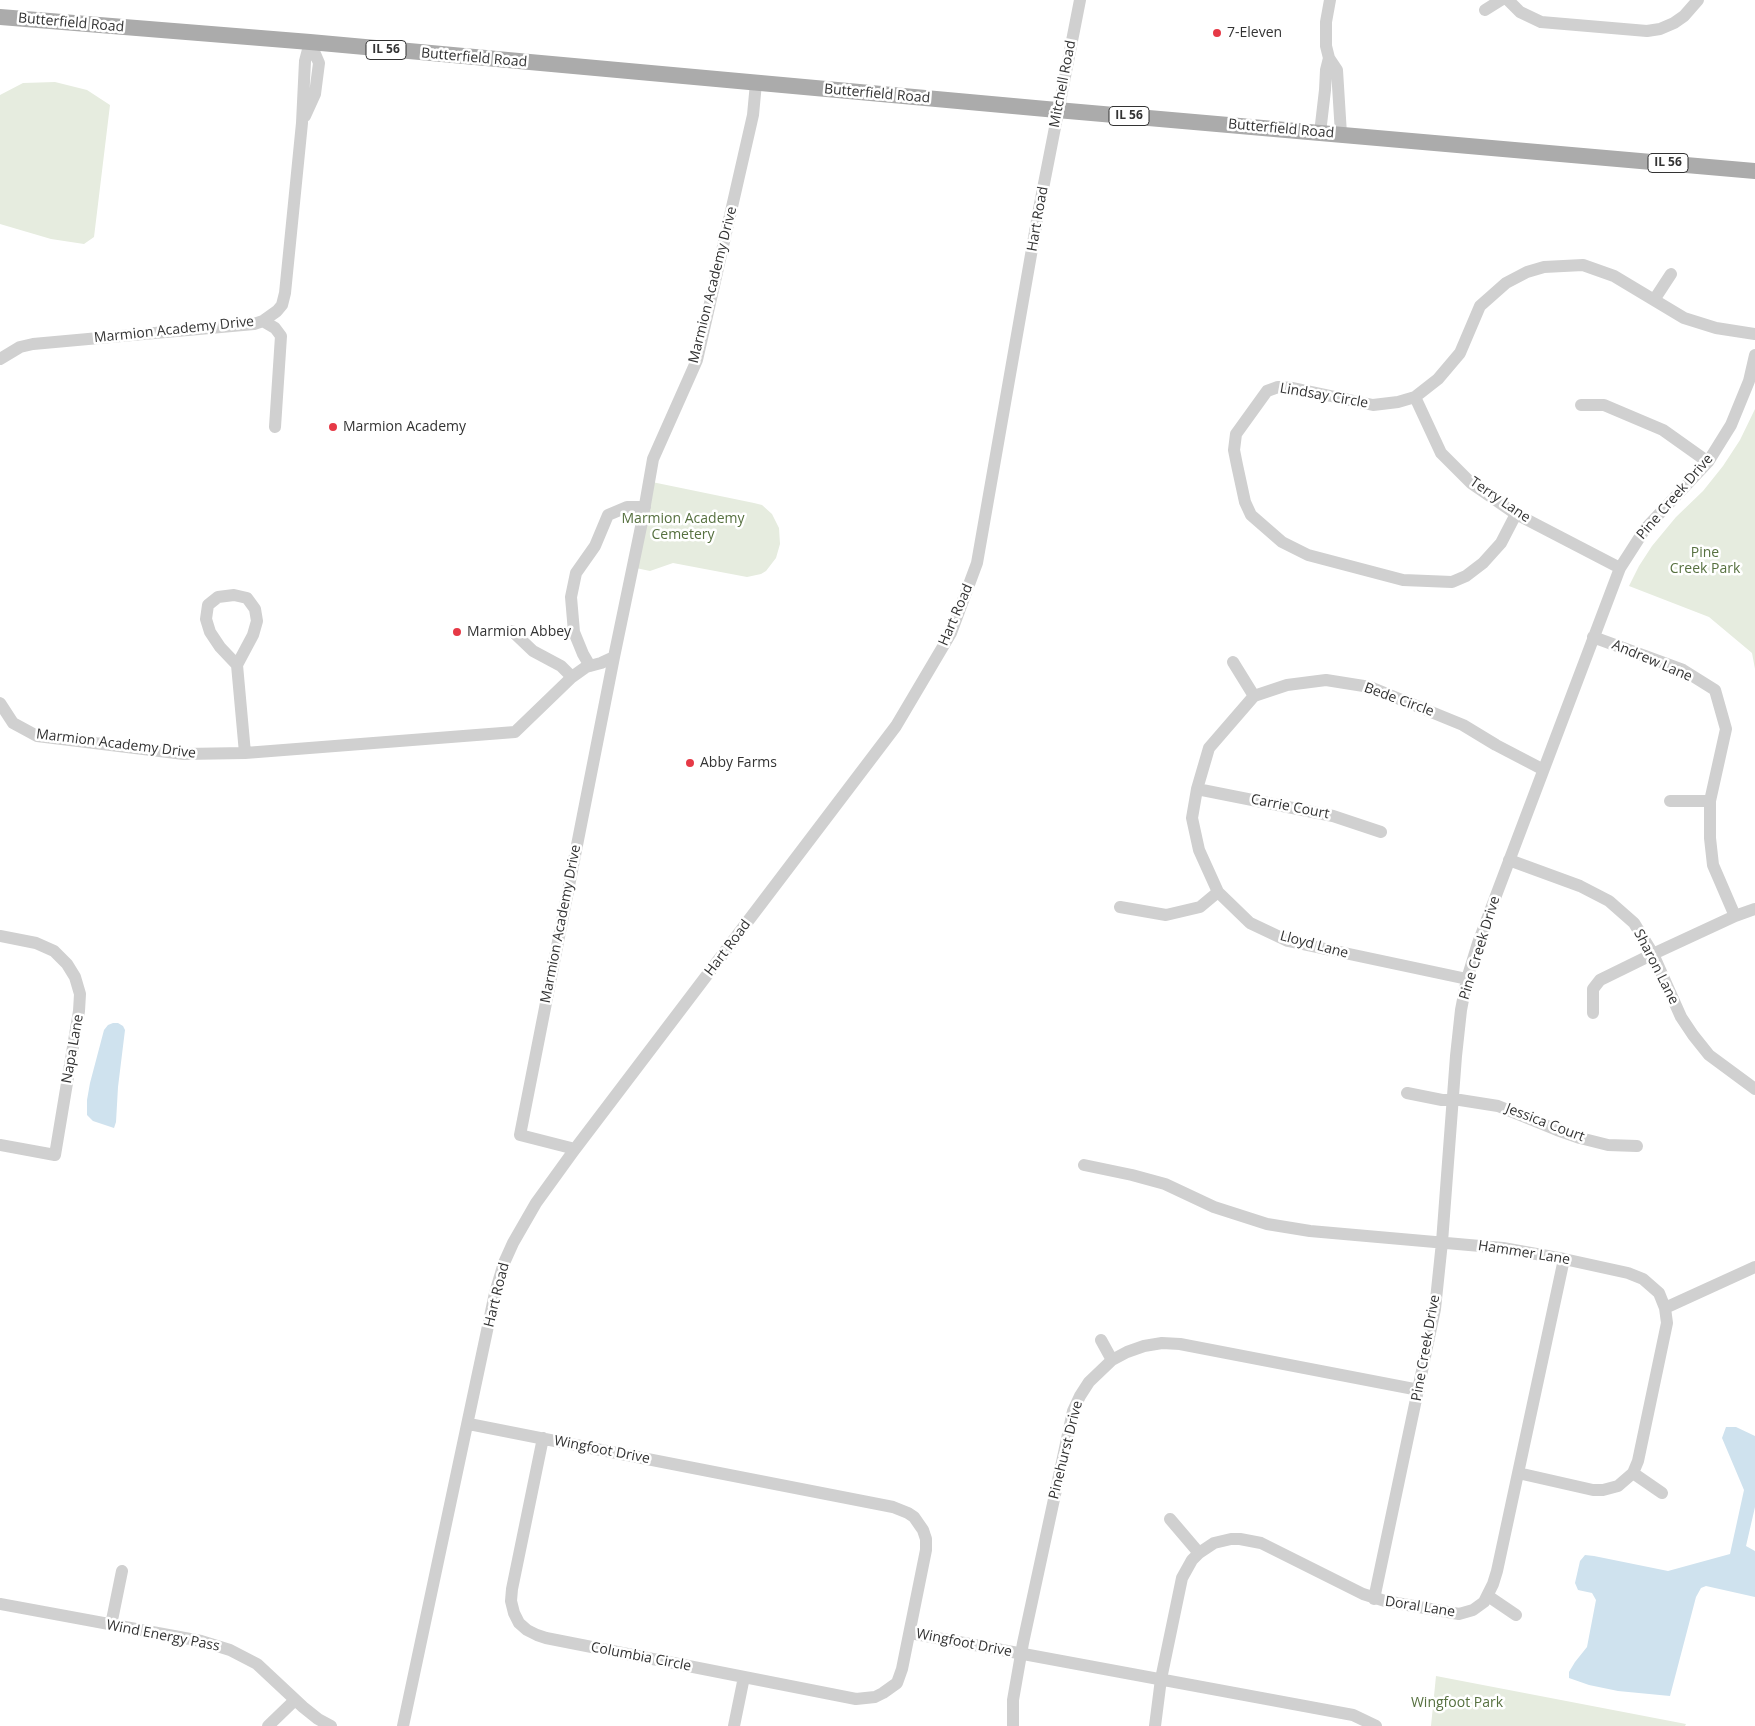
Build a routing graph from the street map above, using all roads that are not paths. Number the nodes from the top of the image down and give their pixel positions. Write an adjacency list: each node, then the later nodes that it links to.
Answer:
1 (1080, 0): 11 (street, Mitchell Road)
2 (1330, 0): 9 (street)
3 (1501, 0): 6 (street)
4 (1508, 0): 5 (street)
5 (1698, 0)
6 (1486, 10)
7 (0, 16): 8 (main road, Butterfield Road / IL 56)
8 (310, 42): 10 (main road, Butterfield Road / IL 56); 18 (street)
9 (1329, 58): 12 (street); 13 (street)
10 (756, 83): 11 (main road, Butterfield Road / IL 56); 28 (street, Marmion Academy Drive)
11 (1058, 110): 12 (main road, Butterfield Road / IL 56); 14 (street, Mitchell Road)
12 (1320, 133): 13 (main road, Butterfield Road / IL 56)
13 (1341, 134): 15 (main road, Butterfield Road / IL 56)
14 (1047, 169): 60 (street, Hart Road)
15 (1755, 171)
16 (1671, 274): 17 (street)
17 (1654, 300): 20 (street, Lindsay Circle); 24 (street, Lindsay Circle)
18 (282, 304): 19 (street, Marmion Academy Drive); 21 (street)
19 (263, 322): 21 (street); 23 (street, Marmion Academy Drive)
20 (1755, 334)
21 (281, 336): 26 (street)
22 (1755, 355): 27 (street, Pine Creek Drive)
23 (0, 359)
24 (1415, 397): 29 (street, Terry Lane); 29 (street, Lindsay Circle)
25 (1581, 405): 27 (street)
26 (274, 427)
27 (1708, 462): 30 (street, Pine Creek Drive)
28 (645, 507): 33 (street, Marmion Academy Drive); 36 (street)
29 (1516, 514): 30 (street, Terry Lane)
30 (1620, 568): 32 (street, Pine Creek Drive)
31 (512, 631): 37 (street)
32 (1593, 636): 41 (street, Pine Creek Drive); 44 (street, Andrew Lane)
33 (614, 657): 36 (street, Marmion Academy Drive); 60 (street, Marmion Academy Drive)
34 (1233, 662): 38 (street)
35 (237, 666): 35 (street); 40 (street)
36 (590, 666): 37 (street, Marmion Academy Drive)
37 (572, 677): 40 (street, Marmion Academy Drive)
38 (1254, 696): 41 (street, Bede Circle); 42 (street)
39 (0, 703): 40 (street, Marmion Academy Drive)
40 (245, 753)
41 (1542, 770): 46 (street, Pine Creek Drive)
42 (1197, 789): 45 (street, Carrie Court); 47 (street)
43 (1670, 801): 44 (street)
44 (1710, 801): 50 (street, Andrew Lane)
45 (1381, 832)
46 (1509, 860): 52 (street, Sharon Lane); 53 (street, Pine Creek Drive)
47 (1218, 892): 48 (street); 53 (street, Lloyd Lane)
48 (1120, 907)
49 (1755, 909): 50 (street)
50 (1735, 916): 52 (street)
51 (0, 936): 58 (street, Napa Lane)
52 (1653, 954): 54 (street); 55 (street, Sharon Lane)
53 (1467, 980): 57 (street, Pine Creek Drive)
54 (1593, 1013)
55 (1755, 1089)
56 (1407, 1093): 57 (street, Jessica Court)
57 (1453, 1100): 59 (street, Jessica Court); 62 (street, Pine Creek Drive)
58 (0, 1145)
59 (1636, 1146)
60 (575, 1149): 69 (street, Hart Road)
61 (1084, 1165): 62 (street, Hammer Lane)
62 (1442, 1242): 63 (street, Hammer Lane); 68 (street, Pine Creek Drive)
63 (1564, 1259): 65 (street, Hammer Lane); 71 (street)
64 (1755, 1267): 65 (street)
65 (1665, 1308): 72 (street, Hammer Lane)
66 (1101, 1340): 67 (street)
67 (1112, 1360): 68 (street, Pinehurst Drive); 83 (street, Pinehurst Drive)
68 (1419, 1390): 78 (street, Pine Creek Drive)
69 (468, 1424): 70 (street, Wingfoot Drive); 89 (street, Hart Road)
70 (543, 1438): 82 (street, Wingfoot Drive); 84 (street, Columbia Circle)
71 (1518, 1473): 72 (street); 77 (street)
72 (1632, 1474): 73 (street)
73 (1662, 1493)
74 (1170, 1519): 75 (street)
75 (1199, 1552): 78 (street, Doral Lane); 85 (street, Doral Lane)
76 (122, 1571): 81 (street)
77 (1488, 1596): 78 (street, Doral Lane); 80 (street)
78 (1374, 1599)
79 (0, 1604): 81 (street, Wind Energy Pass)
80 (1516, 1615)
81 (111, 1625): 86 (street, Wind Energy Pass)
82 (910, 1633): 83 (street, Wingfoot Drive); 84 (street, Columbia Circle)
83 (1021, 1654): 85 (street, Wingfoot Drive); 91 (street, Pinehurst Drive)
84 (744, 1677): 90 (street)
85 (1161, 1679): 92 (street, Doral Lane); 93 (street, Wingfoot Drive)
86 (295, 1700): 87 (street); 88 (street, Wind Energy Pass)
87 (268, 1726)
88 (330, 1726)
89 (403, 1726)
90 (734, 1726)
91 (1013, 1726)
92 (1155, 1726)
93 (1376, 1726)

